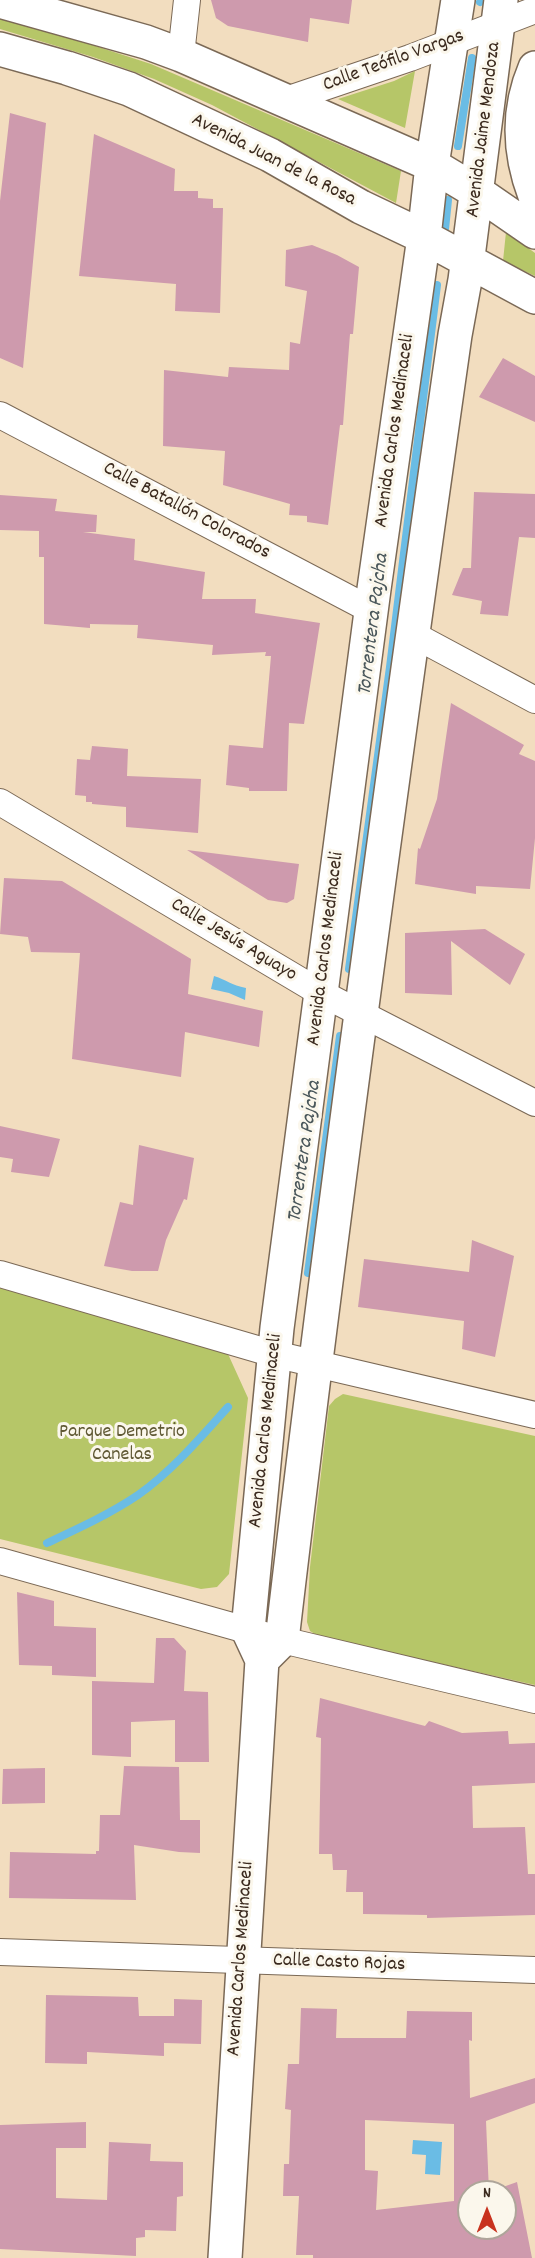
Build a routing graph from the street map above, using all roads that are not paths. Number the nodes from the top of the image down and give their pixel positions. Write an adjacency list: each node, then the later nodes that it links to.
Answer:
1 (0, 0): 8 (main road)
2 (187, 0): 8 (street)
3 (458, 0): 6 (main road)
4 (535, 10): 5 (street, Calle Teófilo Vargas)
5 (500, 12): 6 (street, Calle Teófilo Vargas); 12 (main road, Avenida Jaime Mendoza)
6 (451, 42): 10 (street, Calle Teófilo Vargas); 11 (main road)
7 (0, 49): 15 (main road, Avenida Juan de la Rosa)
8 (181, 55): 10 (main road)
9 (535, 68): 13 (main road)
10 (286, 100): 11 (main road)
11 (432, 165): 12 (main road); 15 (main road)
12 (477, 192): 14 (main road); 16 (main road, Avenida Jaime Mendoza)
13 (535, 196)
14 (535, 232)
15 (424, 237): 16 (main road, Avenida Juan de la Rosa); 19 (main road, Avenida Carlos Medinaceli)
16 (468, 260): 17 (main road, Avenida Juan de la Rosa); 20 (main road, Avenida Carlos Medinaceli)
17 (535, 297)
18 (0, 415): 19 (street, Calle Batallón Colorados)
19 (371, 610): 23 (main road, Avenida Carlos Medinaceli)
20 (412, 634): 21 (street); 24 (main road, Avenida Carlos Medinaceli)
21 (535, 700)
22 (0, 802): 23 (street, Calle Jesús Aguayo)
23 (321, 993): 24 (street, Calle Jesús Aguayo); 27 (main road, Avenida Carlos Medinaceli)
24 (361, 1015): 25 (street, Calle Jesús Aguayo); 28 (main road, Avenida Carlos Medinaceli)
25 (535, 1103)
26 (0, 1275): 27 (street)
27 (274, 1354): 28 (street); 31 (main road, Avenida Carlos Medinaceli)
28 (315, 1364): 29 (street); 32 (main road, Avenida Carlos Medinaceli)
29 (535, 1416)
30 (0, 1561): 31 (street)
31 (248, 1630): 32 (main road, Avenida Carlos Medinaceli)
32 (272, 1650): 33 (street); 35 (main road, Avenida Carlos Medinaceli)
33 (535, 1700)
34 (0, 1952): 35 (street, Calle Casto Rojas)
35 (242, 1961): 36 (street, Calle Casto Rojas); 37 (main road, Avenida Carlos Medinaceli)
36 (535, 1970)
37 (225, 2258)

